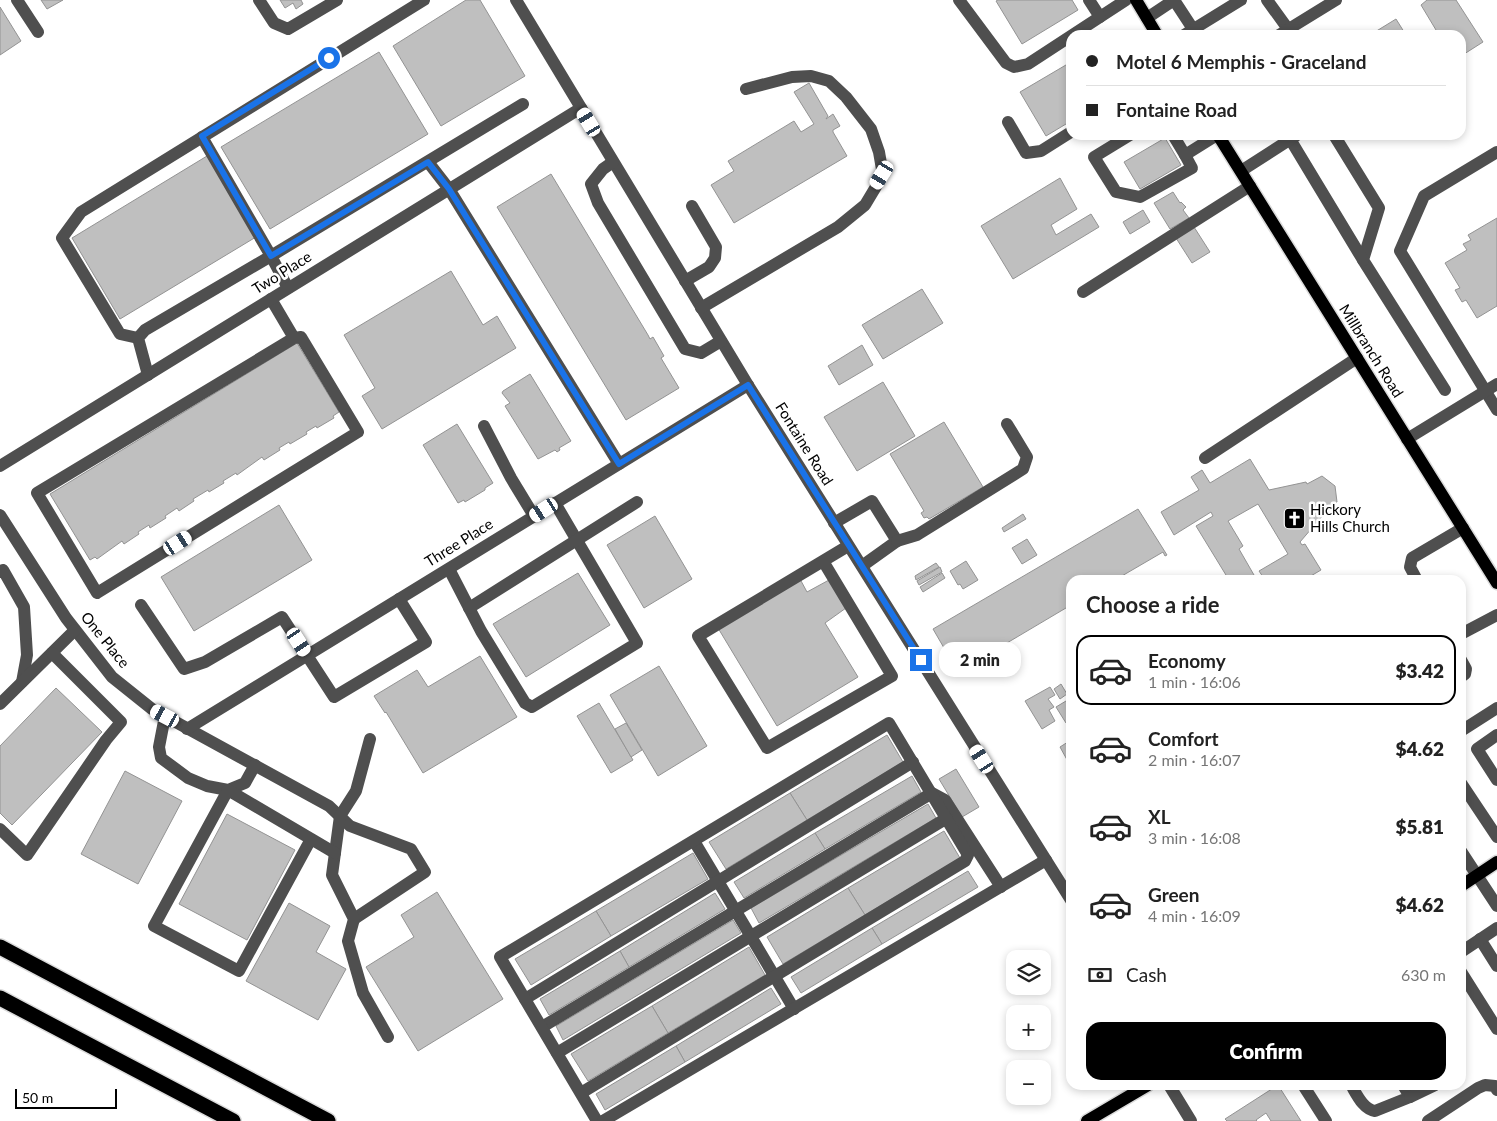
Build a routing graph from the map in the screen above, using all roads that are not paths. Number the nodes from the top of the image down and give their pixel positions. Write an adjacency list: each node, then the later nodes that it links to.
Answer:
1 (17, 0): 22 (street)
2 (259, 0): 3 (street)
3 (337, 0)
4 (424, 0): 29 (street)
5 (516, 0): 26 (street, Fontaine Road)
6 (959, 0): 23 (street)
7 (1089, 0): 14 (street)
8 (1126, 0): 14 (street)
9 (1136, 0): 15 (main road)
10 (1174, 0): 15 (street); 18 (street)
11 (1241, 0): 19 (street)
12 (1267, 0): 20 (street)
13 (1336, 0): 21 (street)
14 (1100, 17): 16 (street)
15 (1147, 18): 17 (main road)
16 (1080, 30)
17 (1154, 30)
18 (1187, 30)
19 (1191, 30)
20 (1282, 30)
21 (1286, 30)
22 (38, 32)
23 (1066, 39)
24 (746, 89): 51 (street)
25 (522, 104): 39 (street)
26 (581, 108): 40 (street, Fontaine Road); 43 (street, Two Place)
27 (1008, 122): 28 (street)
28 (1066, 135)
29 (202, 136): 45 (street); 52 (street)
30 (1122, 140): 38 (street)
31 (1176, 140): 38 (street)
32 (1209, 140): 38 (street)
33 (1220, 140): 41 (main road, Millbranch Road)
34 (1289, 140): 41 (street)
35 (1296, 140): 46 (street)
36 (1337, 140): 46 (street)
37 (1497, 152): 60 (street)
38 (1185, 155)
39 (428, 162): 43 (street); 45 (street)
40 (613, 162): 47 (street, Fontaine Road); 54 (street)
41 (1240, 171): 42 (main road, Millbranch Road)
42 (1250, 186): 49 (street); 55 (main road, Millbranch Road)
43 (449, 189): 48 (street, Two Place); 66 (street)
44 (692, 206): 47 (street)
45 (271, 256): 48 (street); 52 (street)
46 (1364, 260): 59 (street)
47 (685, 281): 51 (street, Fontaine Road)
48 (288, 288): 50 (street, Two Place)
49 (1083, 292)
50 (271, 299): 53 (street); 56 (street, Two Place)
51 (701, 308): 54 (street, Fontaine Road)
52 (138, 338): 56 (street)
53 (294, 338): 53 (street)
54 (721, 341): 58 (street, Fontaine Road)
55 (1357, 358): 64 (main road, Millbranch Road); 65 (street)
56 (148, 375): 67 (street, Two Place)
57 (1497, 384): 60 (street)
58 (748, 385): 66 (street, Three Place); 72 (street, Fontaine Road)
59 (1445, 390)
60 (1485, 391): 61 (street); 64 (street)
61 (1497, 410)
62 (1007, 424): 75 (street)
63 (484, 426): 71 (street)
64 (1407, 438): 73 (main road, Millbranch Road)
65 (1204, 458)
66 (619, 464): 69 (street, Three Place)
67 (0, 466)
68 (637, 502): 74 (street)
69 (555, 504): 71 (street, Three Place); 74 (street)
70 (0, 515): 87 (street, One Place)
71 (534, 516): 79 (street, Three Place)
72 (834, 523): 75 (street); 76 (street, Fontaine Road)
73 (1463, 528): 81 (street); 82 (main road, Millbranch Road)
74 (575, 539): 85 (street); 85 (street)
75 (897, 541): 78 (street)
76 (848, 546): 77 (street); 78 (street, Fontaine Road)
77 (823, 561): 77 (street)
78 (862, 566): 113 (street, Fontaine Road)
79 (448, 569): 83 (street, Three Place); 85 (street)
80 (0, 572): 91 (street)
81 (1414, 575)
82 (1497, 583)
83 (398, 599): 90 (street, Three Place); 90 (street)
84 (141, 605): 90 (street)
85 (469, 608)
86 (1497, 615): 88 (street)
87 (75, 630): 89 (street); 94 (street, One Place)
88 (1466, 631)
89 (52, 653): 91 (street); 107 (street)
90 (307, 655): 95 (street, Three Place)
91 (22, 682): 92 (street)
92 (0, 704)
93 (1497, 708): 96 (street)
94 (165, 716): 95 (street, One Place); 102 (street)
95 (187, 728): 100 (street, One Place)
96 (1466, 728)
97 (1497, 735): 101 (street)
98 (370, 739): 105 (street)
99 (913, 762): 104 (street); 110 (street); 116 (street)
100 (256, 765): 102 (street); 105 (street, One Place)
101 (1497, 780)
102 (228, 790): 109 (street); 109 (street)
103 (1466, 790): 108 (street)
104 (932, 793): 106 (street); 118 (street); 121 (street)
105 (340, 816): 111 (street); 122 (street, One Place)
106 (947, 818): 124 (street); 129 (street)
107 (0, 829)
108 (1497, 837)
109 (312, 839): 111 (street)
110 (694, 841): 116 (street); 132 (street)
111 (335, 853): 122 (street)
112 (1466, 858): 115 (street)
113 (1046, 860): 118 (street); 119 (street, Fontaine Road)
114 (1497, 862): 115 (main road)
115 (1478, 876): 117 (main road); 120 (street)
116 (718, 882): 121 (street); 132 (street)
117 (1466, 883)
118 (1001, 886): 133 (street)
119 (1066, 892)
120 (1497, 906)
121 (736, 912): 124 (street); 134 (street)
122 (354, 919): 136 (street)
123 (1497, 928): 125 (street)
124 (751, 936): 129 (street); 137 (street)
125 (1480, 939): 127 (street); 128 (street)
126 (0, 947): 148 (highway)
127 (1466, 949)
128 (1497, 966)
129 (774, 976): 133 (street); 145 (street)
130 (1466, 980): 135 (street)
131 (0, 998): 147 (highway)
132 (525, 999): 134 (street)
133 (794, 1009): 150 (street)
134 (542, 1027): 137 (street)
135 (1497, 1029)
136 (388, 1038)
137 (557, 1053): 145 (street)
138 (1140, 1090): 151 (main road)
139 (1172, 1090): 152 (street)
140 (1306, 1090): 153 (street)
141 (1354, 1090): 146 (street)
142 (1406, 1090): 146 (street)
143 (1425, 1090): 146 (street)
144 (1497, 1090): 154 (street)
145 (581, 1093): 149 (street)
146 (1410, 1097)
147 (233, 1121)
148 (328, 1121)
149 (597, 1121)
150 (603, 1121)
151 (1087, 1121)
152 (1191, 1121)
153 (1326, 1121)
154 (1428, 1121)

